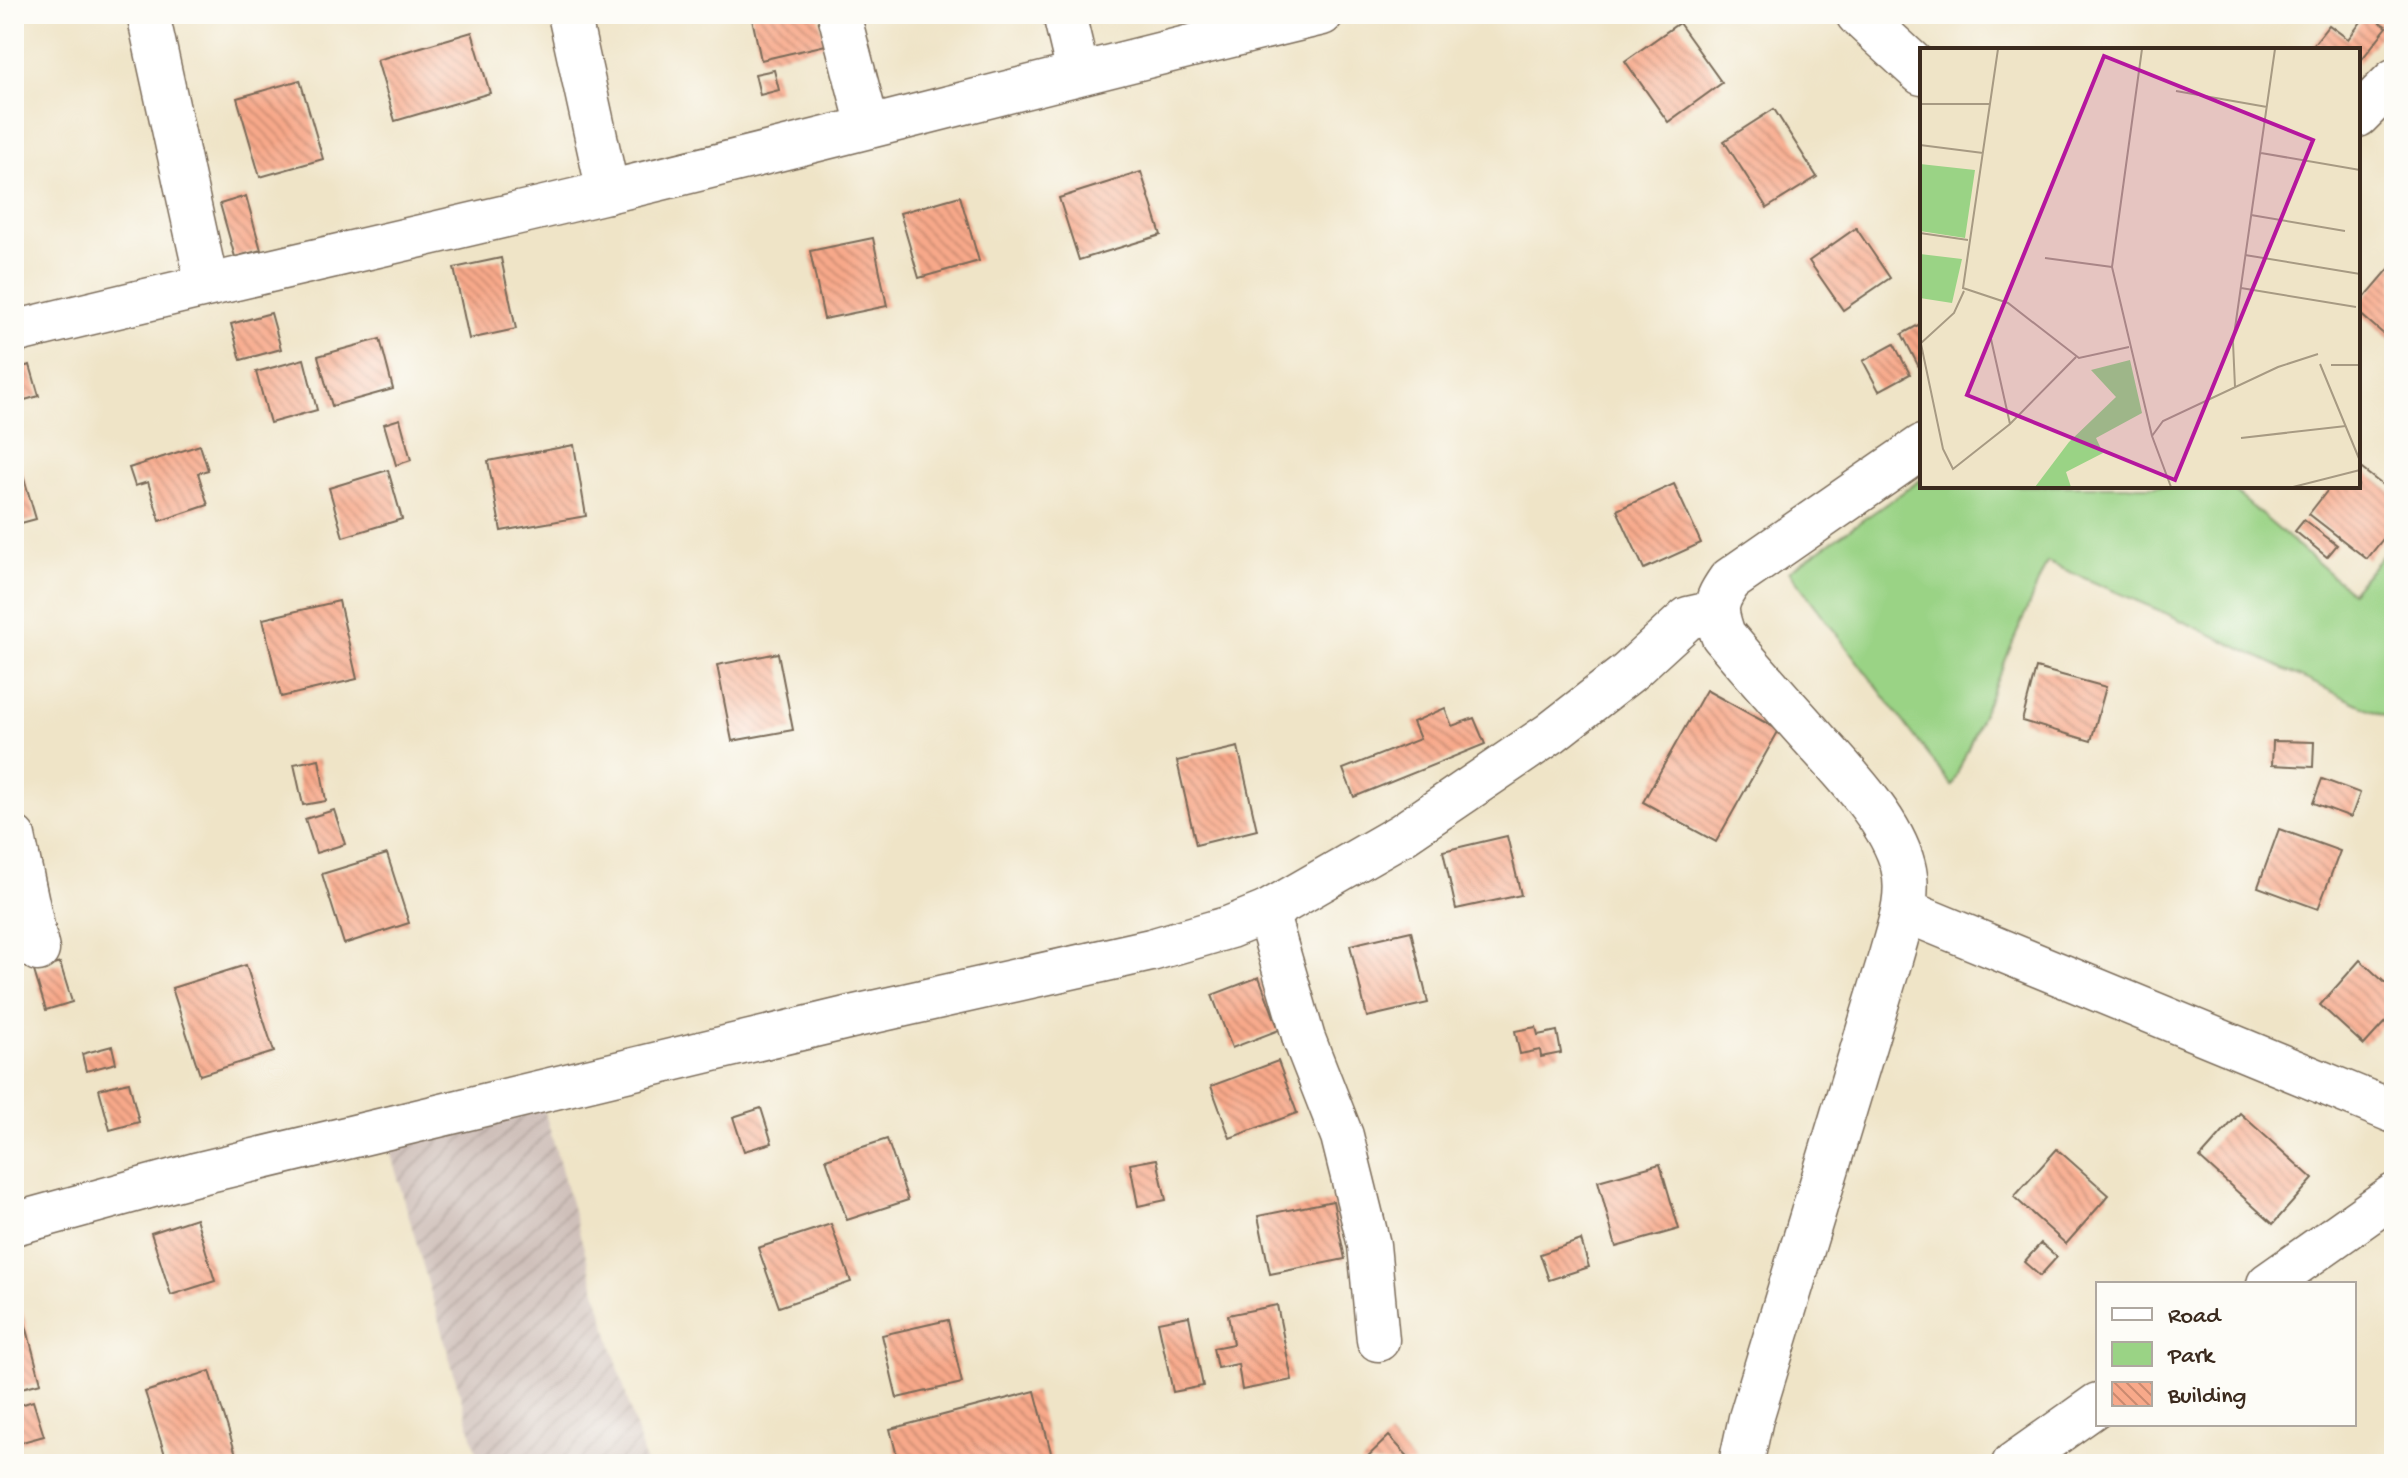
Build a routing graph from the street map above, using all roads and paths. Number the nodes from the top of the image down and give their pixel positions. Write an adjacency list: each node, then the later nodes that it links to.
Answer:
1 (148, 14): 13 (street)
2 (569, 14): 12 (street)
3 (839, 14): 11 (street)
4 (1064, 14): 8 (street)
5 (1322, 14): 8 (street)
6 (1858, 14): 7 (street)
7 (1920, 71)
8 (1078, 73): 11 (street)
9 (2394, 80): 10 (street)
10 (2360, 114)
11 (868, 126): 12 (street)
12 (608, 192): 13 (street)
13 (207, 284): 14 (street)
14 (14, 332)
15 (1920, 448): 16 (street)
16 (1715, 612): 18 (street); 19 (street)
17 (14, 837): 20 (street)
18 (1903, 910): 21 (street); 27 (street)
19 (1267, 912): 23 (street); 25 (street)
20 (38, 950)
21 (2394, 1112)
22 (2394, 1195): 24 (street)
23 (14, 1224)
24 (2271, 1282)
25 (1378, 1340)
26 (2096, 1405): 28 (street)
27 (1741, 1464)
28 (2013, 1464)

